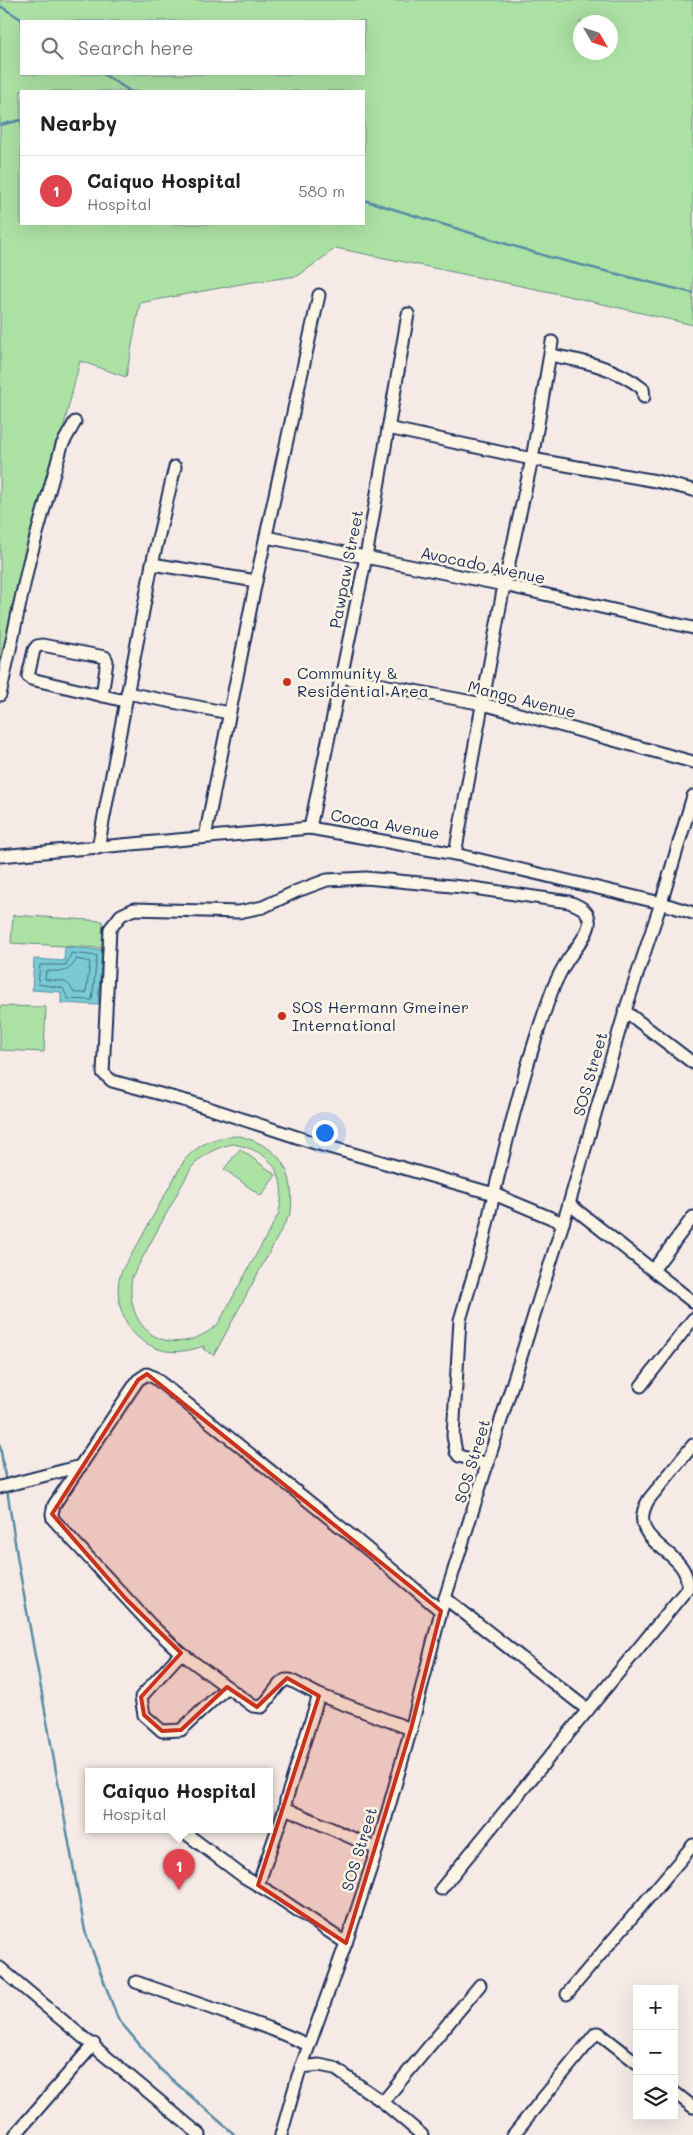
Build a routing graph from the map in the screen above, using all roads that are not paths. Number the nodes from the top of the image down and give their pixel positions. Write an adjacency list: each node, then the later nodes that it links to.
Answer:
1 (319, 295): 11 (street)
2 (408, 314): 7 (street, Pawpaw Street)
3 (552, 342): 4 (street)
4 (550, 355): 5 (street); 8 (street)
5 (644, 397)
6 (75, 422): 18 (street)
7 (388, 428): 8 (street); 12 (street, Pawpaw Street)
8 (532, 459): 10 (street); 15 (street)
9 (175, 467): 13 (street)
10 (693, 490)
11 (266, 537): 12 (street, Avocado Avenue); 14 (street)
12 (366, 557): 15 (street, Avocado Avenue); 17 (street, Pawpaw Street)
13 (152, 564): 14 (street); 20 (street)
14 (256, 582): 22 (street)
15 (504, 585): 16 (street, Avocado Avenue); 21 (street)
16 (693, 628)
17 (341, 677): 21 (street, Mango Avenue); 25 (street, Pawpaw Street)
18 (0, 695)
19 (102, 696): 19 (street); 20 (street)
20 (126, 697): 22 (street); 27 (street)
21 (483, 704): 23 (street, Mango Avenue); 28 (street)
22 (229, 713): 26 (street)
23 (693, 762)
24 (693, 796): 30 (street, SOS Street)
25 (310, 828): 26 (street, Cocoa Avenue); 28 (street, Cocoa Avenue)
26 (205, 837): 27 (street, Cocoa Avenue)
27 (98, 848): 29 (street, Cocoa Avenue)
28 (455, 854): 30 (street, Cocoa Avenue)
29 (0, 856)
30 (661, 903): 31 (street, Cocoa Avenue); 32 (street, SOS Street)
31 (693, 913)
32 (625, 1011): 33 (street); 35 (street, SOS Street)
33 (693, 1064)
34 (494, 1194): 34 (street); 37 (street); 43 (street)
35 (569, 1204): 37 (street, SOS Street); 38 (street)
36 (693, 1217): 38 (street)
37 (563, 1223): 43 (street, SOS Street)
38 (653, 1270): 39 (street)
39 (693, 1302)
40 (693, 1319): 41 (street)
41 (641, 1386)
42 (693, 1445): 51 (street)
43 (488, 1464): 46 (street, SOS Street)
44 (81, 1466): 45 (street); 47 (street); 48 (street)
45 (0, 1487)
46 (446, 1598): 47 (street, SOS Street); 51 (street)
47 (441, 1611): 52 (street, SOS Street)
48 (181, 1653): 49 (street); 49 (street)
49 (227, 1687): 50 (street)
50 (319, 1695): 52 (street); 53 (street)
51 (588, 1710): 58 (street)
52 (411, 1729): 56 (street, SOS Street)
53 (285, 1808): 56 (street); 57 (street)
54 (185, 1833): 57 (street)
55 (693, 1845): 63 (street)
56 (377, 1849): 59 (street, SOS Street)
57 (258, 1885): 59 (street)
58 (442, 1889)
59 (346, 1944): 65 (street, SOS Street)
60 (0, 1968): 64 (street)
61 (136, 1982): 65 (street)
62 (480, 1985): 69 (street)
63 (567, 1994)
64 (94, 2044): 71 (street); 72 (street)
65 (309, 2044): 67 (street, SOS Street)
66 (633, 2060): 75 (street)
67 (301, 2067): 69 (street); 73 (street, SOS Street)
68 (678, 2095): 70 (street)
69 (383, 2102): 74 (street)
70 (693, 2107)
71 (197, 2134)
72 (15, 2135)
73 (281, 2135)
74 (422, 2135)
75 (513, 2135)

